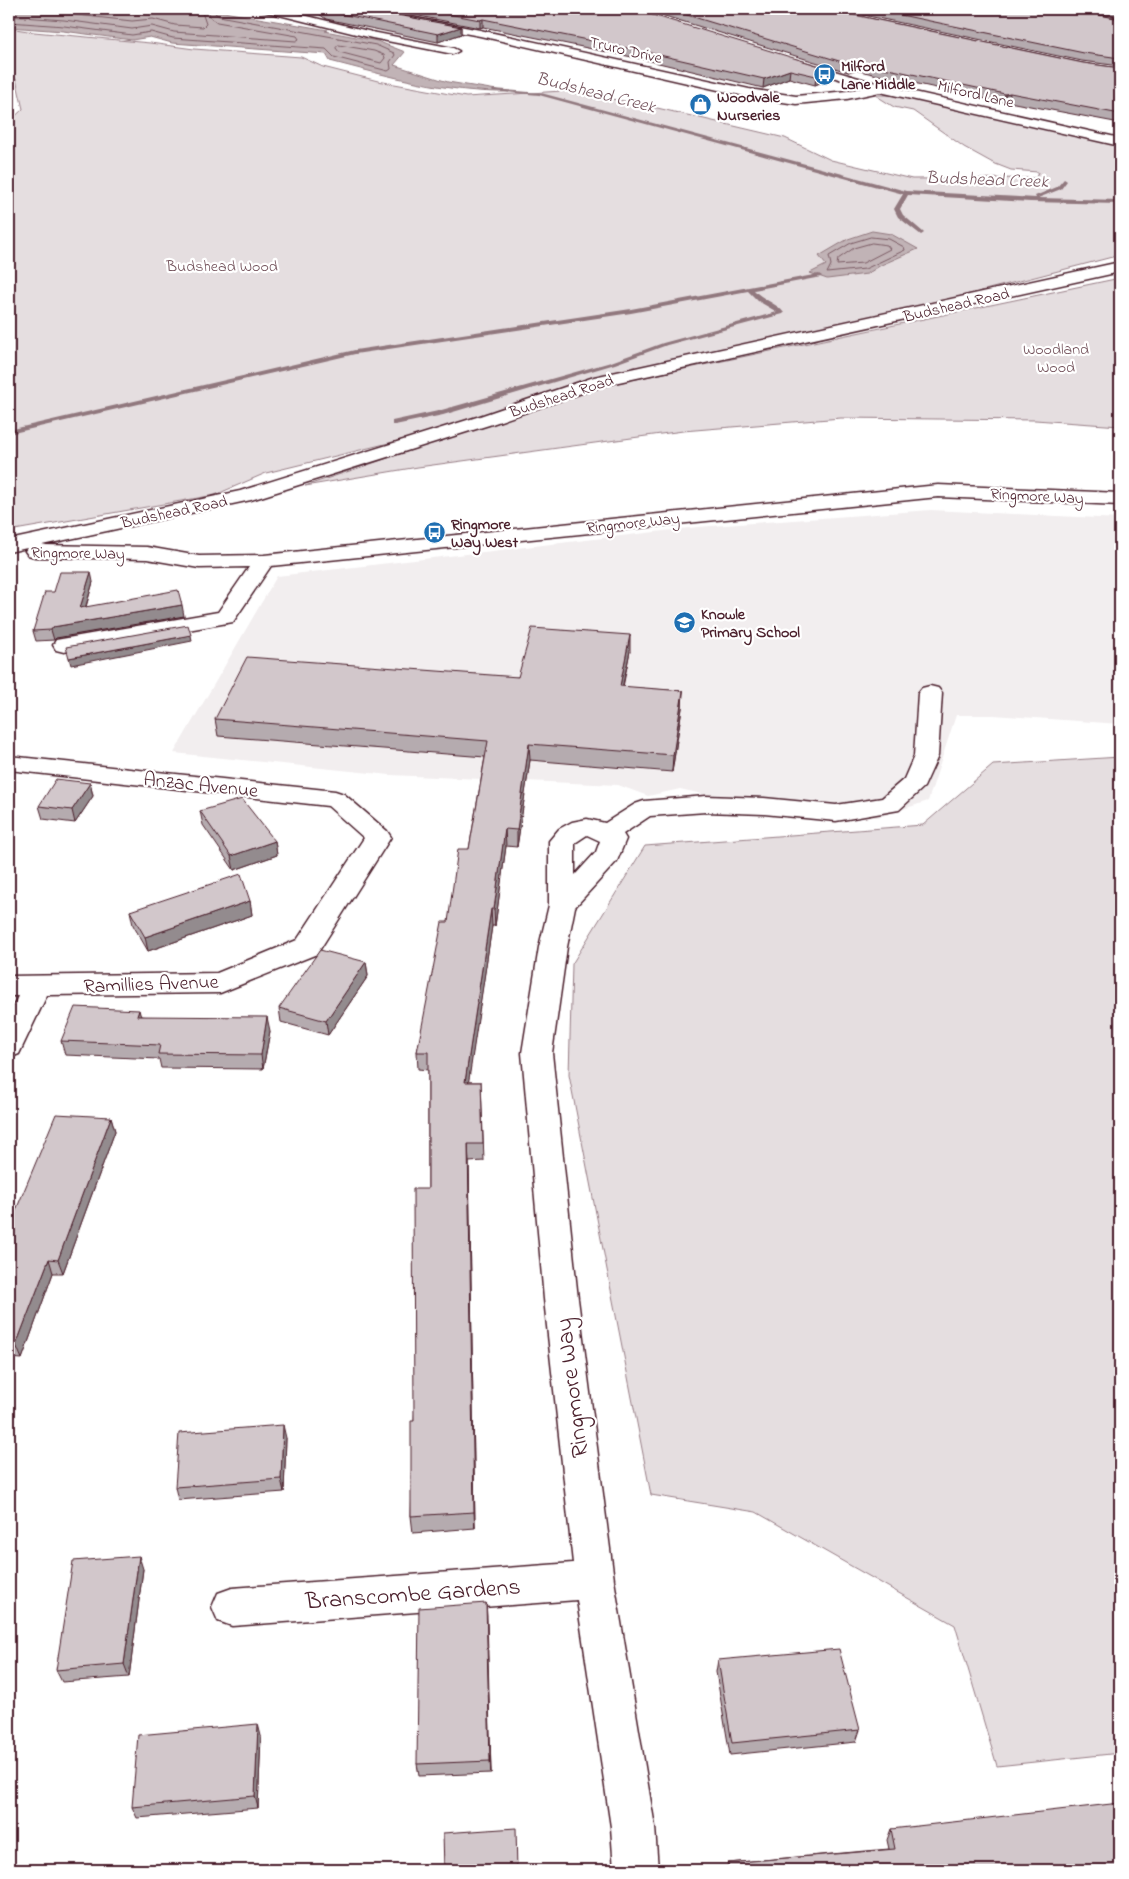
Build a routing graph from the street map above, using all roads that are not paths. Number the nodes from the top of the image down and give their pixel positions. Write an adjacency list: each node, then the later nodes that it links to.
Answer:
1 (267, 9): 3 (street)
2 (366, 9): 5 (street, Truro Drive)
3 (453, 52)
4 (783, 58): 5 (street, Milford Lane)
5 (880, 88): 6 (street, Milford Lane)
6 (1120, 142)
7 (1120, 267): 9 (street, Budshead Road)
8 (1120, 500): 13 (street, Ringmore Way)
9 (142, 518): 10 (street, Budshead Road); 12 (street, Ringmore Way)
10 (9, 546)
11 (9, 550): 12 (street, Ringmore Way)
12 (147, 553): 13 (street, Ringmore Way)
13 (264, 561): 14 (street)
14 (64, 645)
15 (930, 692): 17 (street)
16 (9, 763): 18 (street, Anzac Avenue)
17 (607, 833): 19 (street); 19 (street, Ringmore Way)
18 (378, 837): 21 (street, Ramillies Avenue)
19 (562, 905): 23 (street, Ringmore Way)
20 (9, 986): 21 (street, Ramillies Avenue)
21 (37, 986): 22 (street)
22 (9, 1047)
23 (594, 1580): 24 (street, Branscombe Gardens); 25 (street, Ringmore Way)
24 (232, 1606)
25 (636, 1870)

